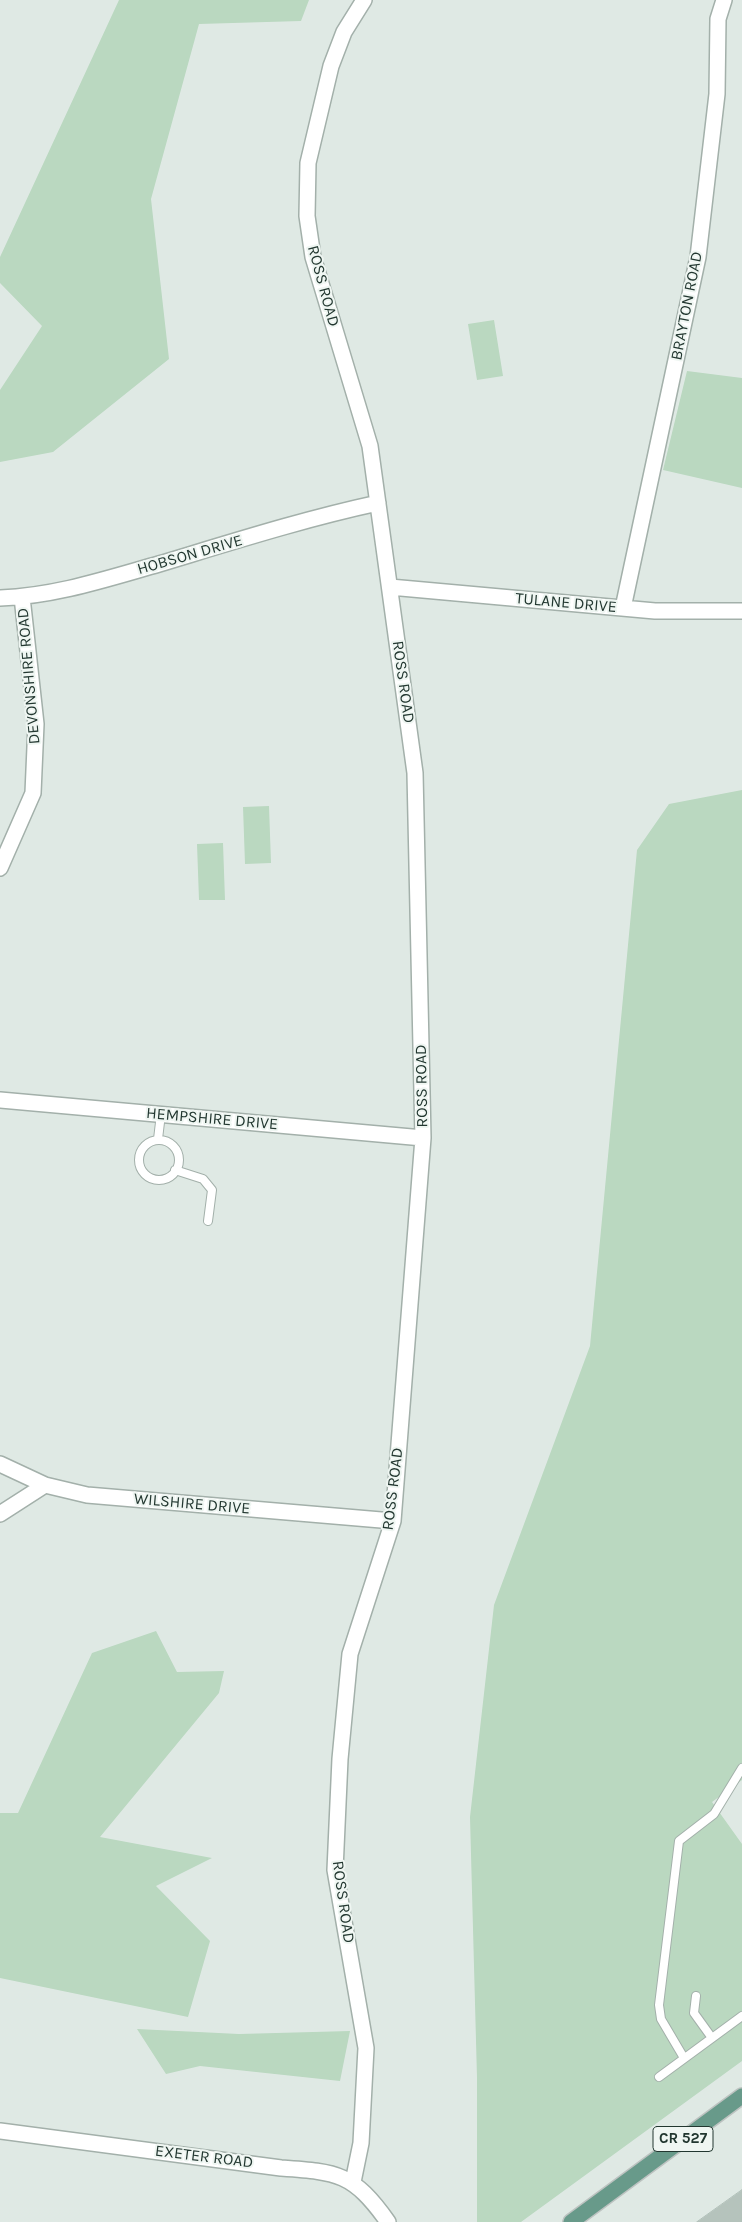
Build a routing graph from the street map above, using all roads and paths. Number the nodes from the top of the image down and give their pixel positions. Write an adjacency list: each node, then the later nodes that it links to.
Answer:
1 (364, 0): 3 (street, ROSS ROAD)
2 (724, 0): 7 (street, BRAYTON ROAD)
3 (378, 504): 4 (street, ROSS ROAD); 5 (street, HOBSON DRIVE)
4 (390, 587): 7 (street, TULANE DRIVE); 12 (street, ROSS ROAD)
5 (22, 597): 6 (street, HOBSON DRIVE); 9 (street, DEVONSHIRE ROAD)
6 (0, 598)
7 (623, 608): 8 (street, TULANE DRIVE)
8 (742, 611)
9 (0, 868)
10 (0, 1100): 11 (street, HEMPSHIRE DRIVE)
11 (160, 1114): 12 (street, HEMPSHIRE DRIVE); 13 (lane)
12 (423, 1138): 19 (street, ROSS ROAD)
13 (158, 1139): 14 (lane); 14 (lane)
14 (175, 1170): 15 (lane)
15 (208, 1221)
16 (0, 1464): 17 (street, WILSHIRE DRIVE)
17 (45, 1484): 18 (street); 19 (street, WILSHIRE DRIVE)
18 (0, 1514)
19 (393, 1520): 28 (street, ROSS ROAD)
20 (742, 1768): 24 (lane)
21 (696, 1996): 23 (lane)
22 (742, 2016): 23 (lane)
23 (712, 2038): 24 (lane)
24 (684, 2058): 25 (lane)
25 (659, 2077)
26 (742, 2096): 29 (main road, CR 527)
27 (0, 2131): 28 (street, EXETER ROAD)
28 (353, 2182): 30 (street, EXETER ROAD)
29 (574, 2221)
30 (388, 2222)

